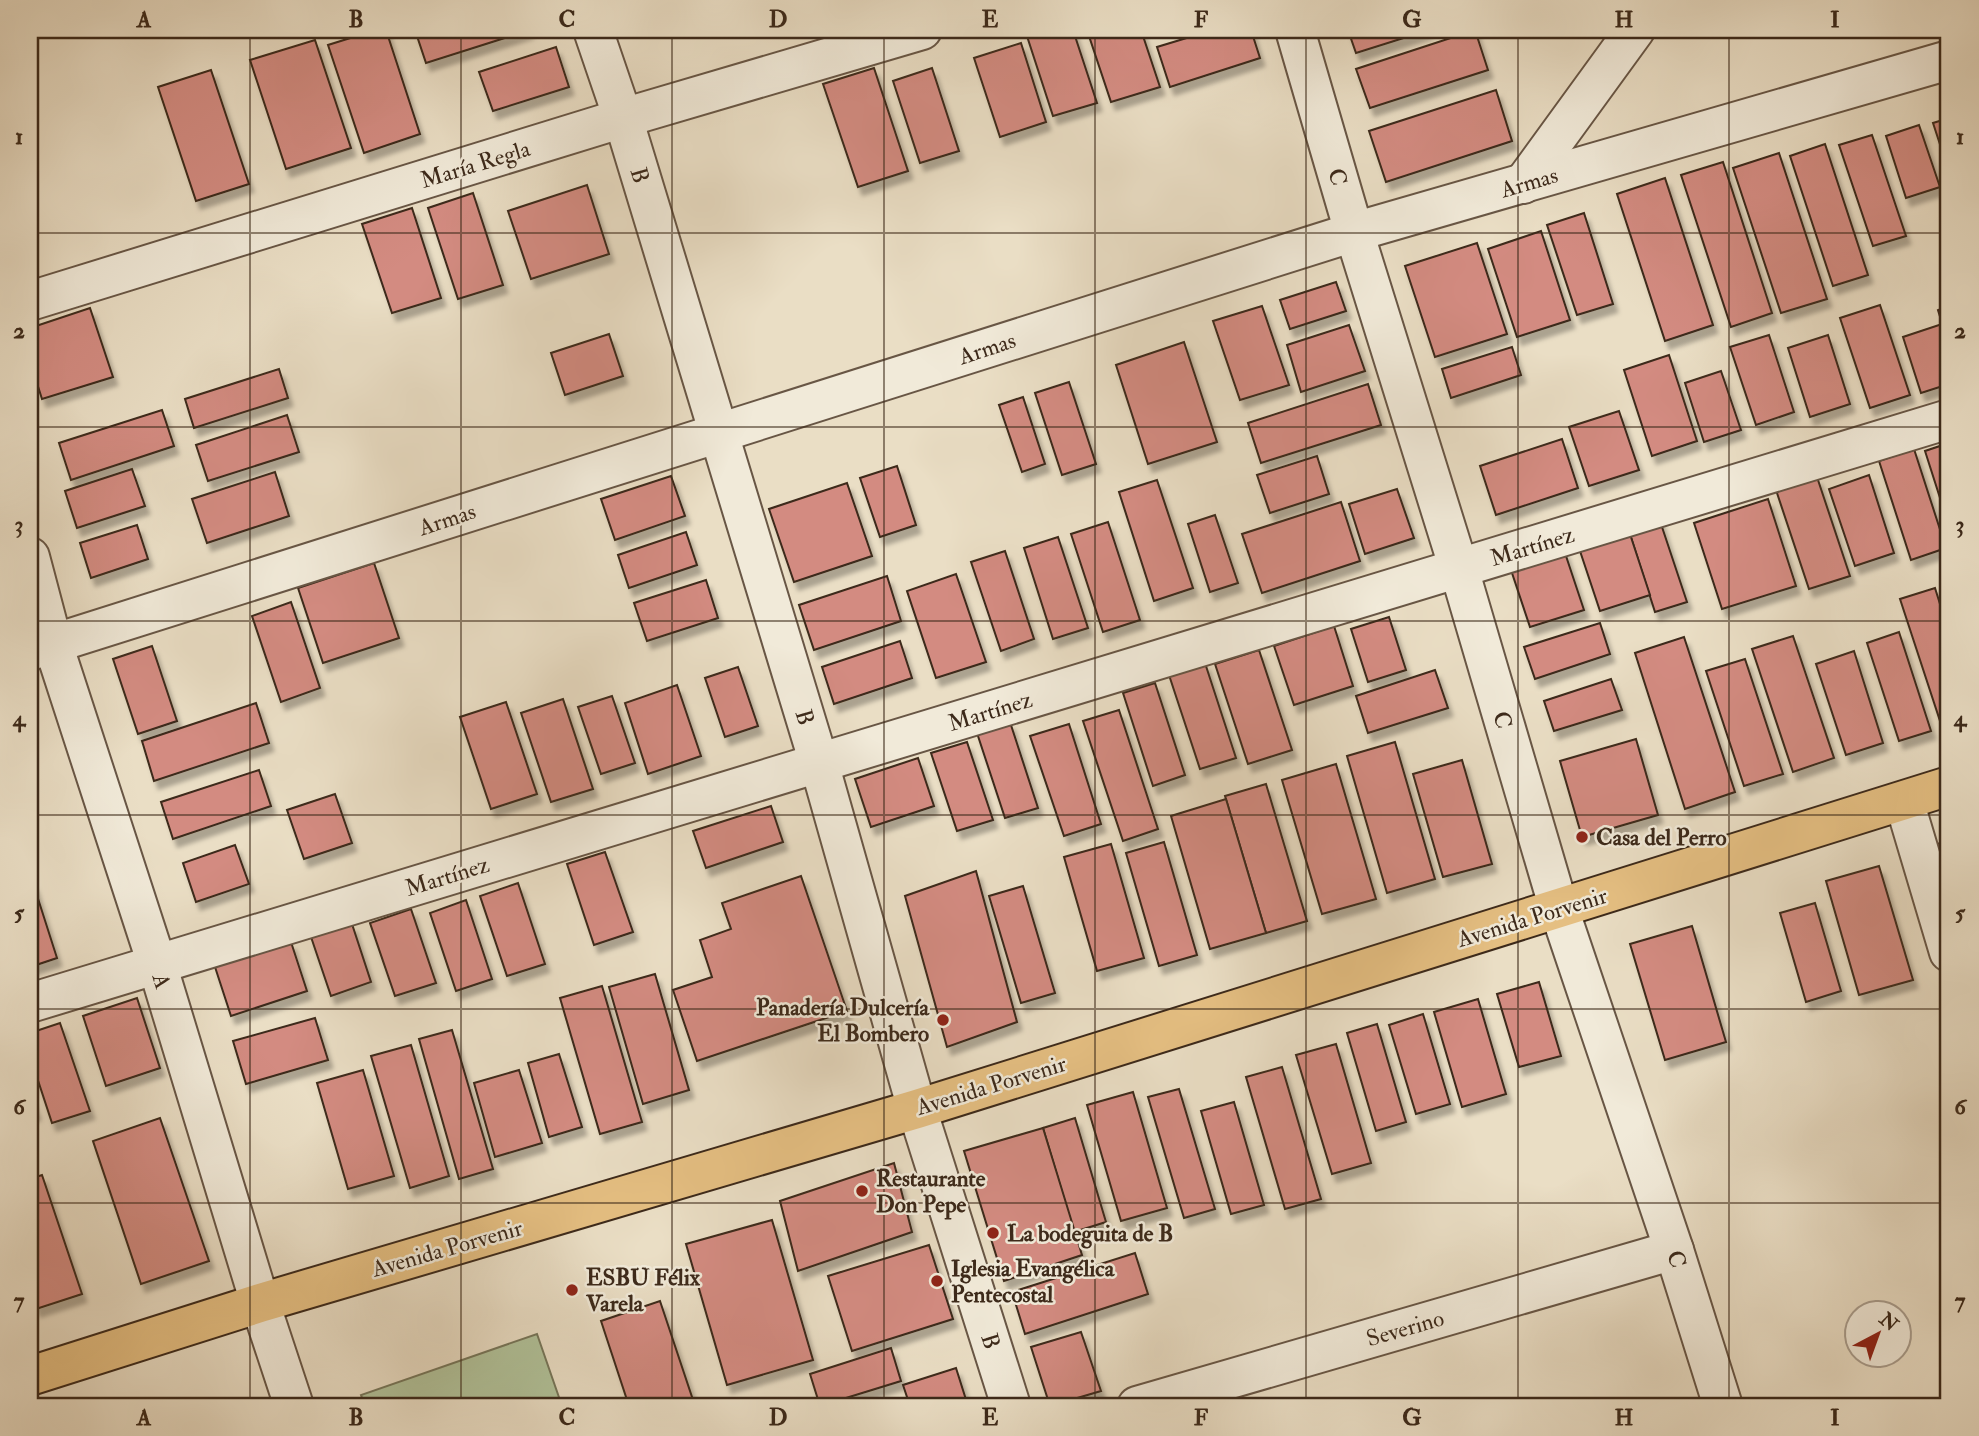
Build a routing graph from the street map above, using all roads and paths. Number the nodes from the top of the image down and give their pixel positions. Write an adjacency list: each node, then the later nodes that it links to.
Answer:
1 (593, 30): 6 (street, B)
2 (922, 30): 6 (street, María Regla)
3 (1294, 30): 8 (street, C)
4 (1635, 30): 7 (street)
5 (1949, 60): 7 (street, Armas)
6 (623, 118): 9 (street, María Regla); 11 (street, B)
7 (1523, 184): 8 (street, Armas)
8 (1354, 232): 11 (street, Armas); 13 (street, C)
9 (30, 301)
10 (1949, 419): 13 (street, Martínez)
11 (719, 432): 14 (street, Armas); 15 (street, B)
12 (30, 557): 14 (street, A)
13 (1459, 569): 15 (street, Martínez); 18 (street, C)
14 (41, 648): 20 (street, A)
15 (819, 763): 20 (street, Martínez); 22 (street, B)
16 (1949, 786): 17 (main road, Avenida Porvenir)
17 (1904, 801): 18 (main road, Avenida Porvenir); 19 (street)
18 (1559, 909): 22 (main road, Avenida Porvenir); 23 (street, C)
19 (1949, 952)
20 (157, 964): 21 (street, Martínez); 24 (street, A)
21 (30, 1003)
22 (917, 1109): 24 (main road, Avenida Porvenir); 27 (street, B)
23 (1674, 1250): 28 (street, Severino); 29 (street, C)
24 (260, 1303): 25 (main road, Avenida Porvenir); 26 (street, A)
25 (30, 1376)
26 (294, 1406)
27 (1011, 1406)
28 (1137, 1406)
29 (1723, 1406)

